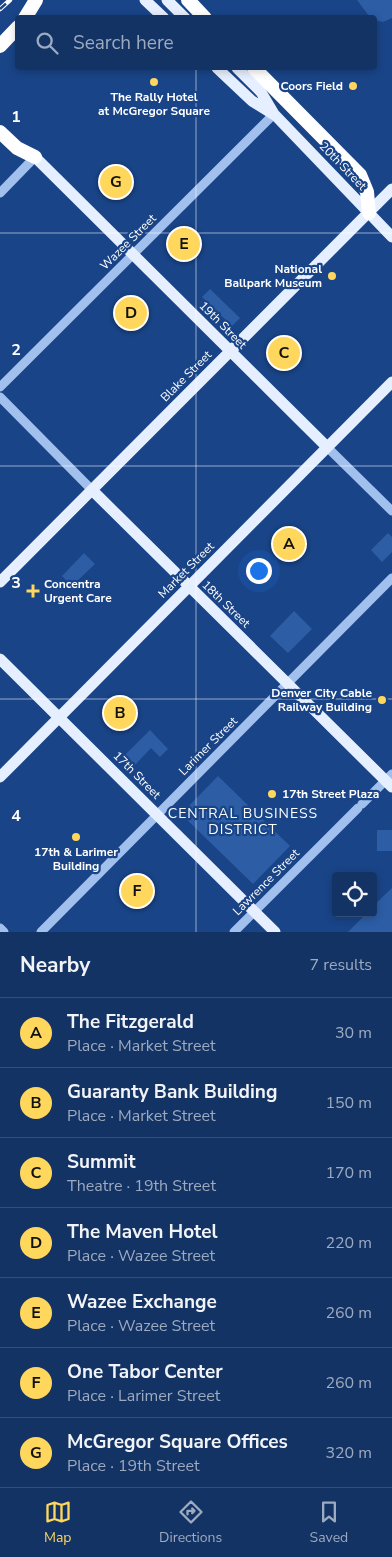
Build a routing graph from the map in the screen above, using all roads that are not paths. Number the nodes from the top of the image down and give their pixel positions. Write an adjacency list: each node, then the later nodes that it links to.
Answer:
1 (36, 0): 5 (highway)
2 (145, 0): 6 (main road)
3 (167, 0): 7 (main road)
4 (188, 0): 8 (highway)
5 (27, 15)
6 (161, 15)
7 (182, 15)
8 (202, 15)
9 (15, 30): 10 (highway)
10 (0, 46)
11 (219, 70): 14 (main road, 20th Street)
12 (238, 70): 14 (main road, 20th Street)
13 (256, 70): 19 (highway)
14 (274, 114): 19 (main road, 20th Street); 21 (street, Wazee Street)
15 (0, 132): 16 (highway)
16 (35, 157): 18 (street); 21 (main road, 19th Street)
17 (392, 189): 19 (main road, Blake Street)
18 (0, 193)
19 (369, 213): 20 (main road, 20th Street); 22 (main road, Blake Street)
20 (392, 237)
21 (133, 254): 22 (main road, 19th Street); 24 (street, Wazee Street)
22 (230, 351): 26 (main road, 19th Street); 27 (main road, Blake Street)
23 (392, 382): 26 (main road, Market Street)
24 (0, 387)
25 (0, 397): 27 (street, 18th Street)
26 (327, 447): 28 (street, 19th Street); 31 (main road, Market Street)
27 (92, 490): 30 (main road, Blake Street); 31 (main road, 18th Street)
28 (392, 511)
29 (392, 578): 33 (street, Larimer Street)
30 (0, 582)
31 (189, 587): 33 (main road, 18th Street); 34 (main road, Market Street)
32 (0, 659): 34 (main road, 17th Street)
33 (288, 683): 36 (main road, 18th Street); 37 (street, Larimer Street)
34 (59, 718): 35 (main road, Market Street); 37 (main road, 17th Street)
35 (0, 777)
36 (390, 781): 38 (street, Lawrence Street)
37 (157, 815): 38 (main road, 17th Street); 41 (street, Larimer Street)
38 (255, 912): 42 (street, Lawrence Street); 43 (main road, 17th Street)
39 (0, 928): 40 (street)
40 (4, 932)
41 (41, 932)
42 (234, 932)
43 (275, 932)

